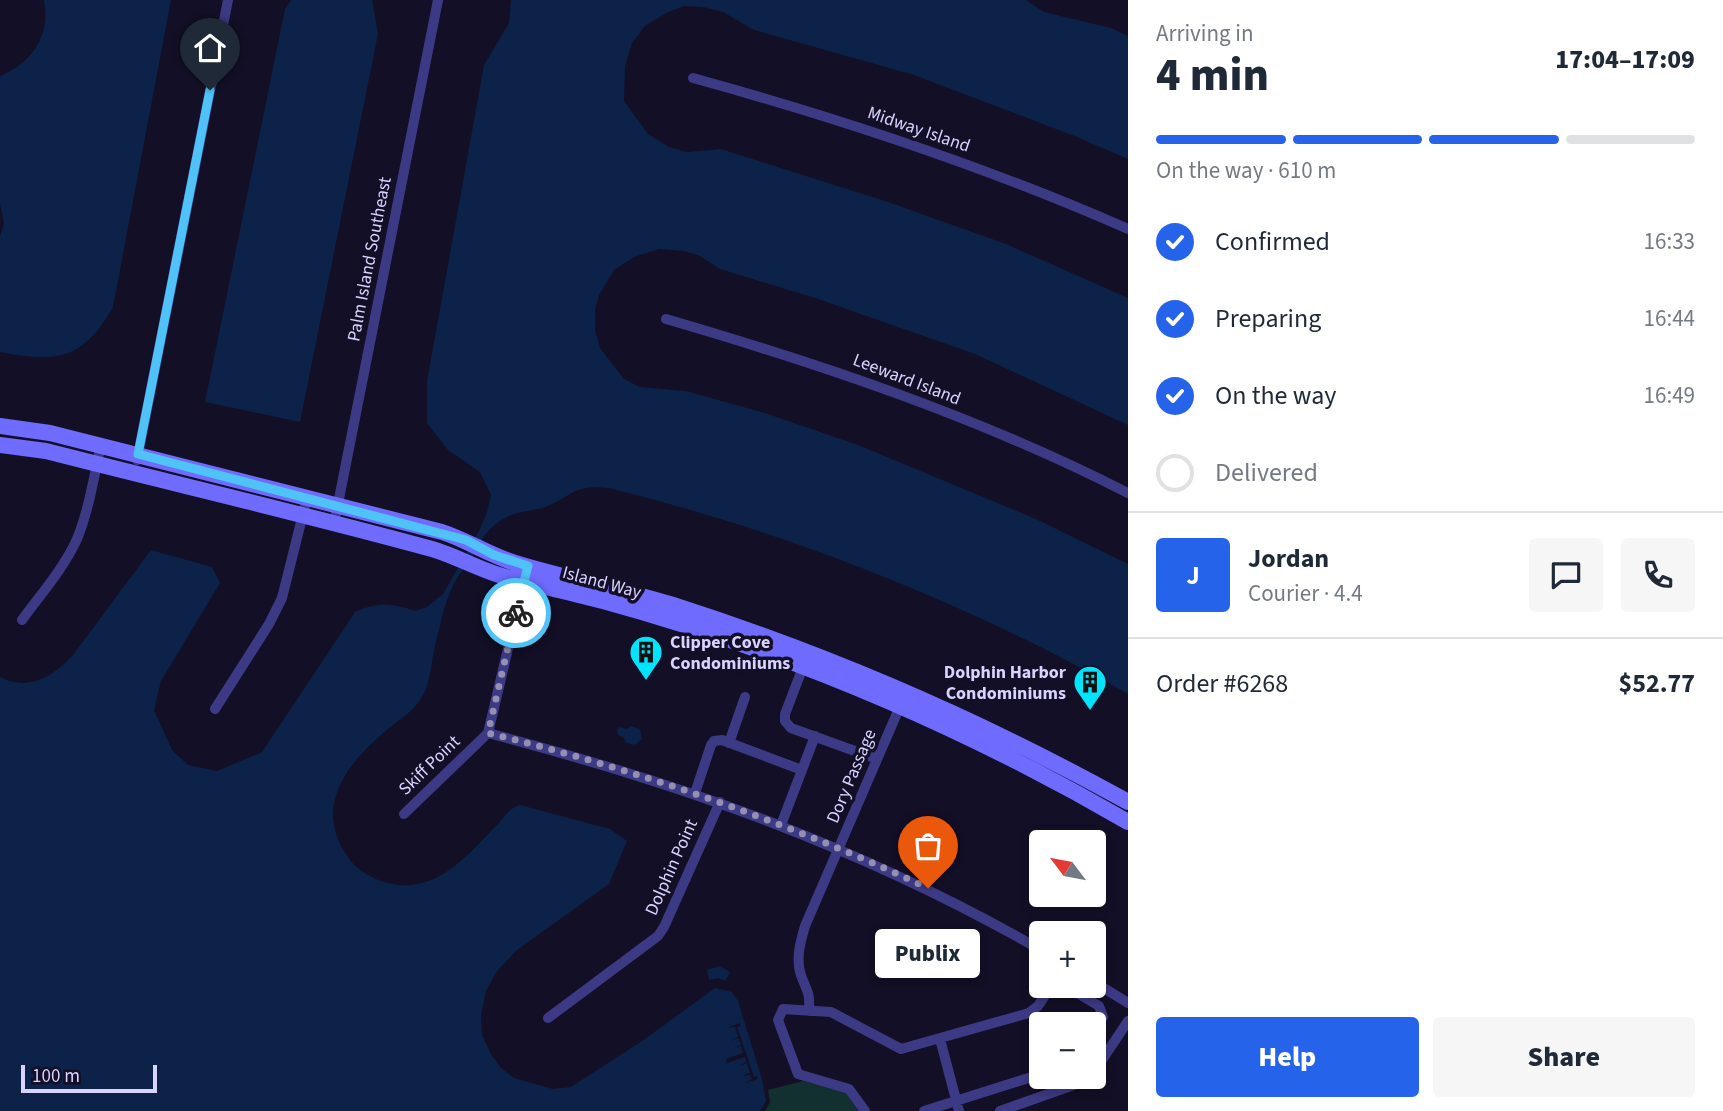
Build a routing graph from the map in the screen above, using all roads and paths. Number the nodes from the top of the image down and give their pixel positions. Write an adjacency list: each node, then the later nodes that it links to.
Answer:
1 (228, 0): 9 (street)
2 (439, 0): 14 (street, Palm Island Southeast)
3 (693, 78): 4 (street, Midway Island)
4 (1128, 229)
5 (666, 319): 12 (street, Leeward Island)
6 (0, 426): 8 (street, Island Way)
7 (0, 445): 10 (street, Island Way)
8 (101, 445): 9 (street, Island Way); 10 (street)
9 (138, 454): 11 (street); 13 (street, Island Way)
10 (97, 464): 11 (street, Island Way); 18 (street)
11 (134, 473): 15 (street, Island Way)
12 (1128, 493)
13 (307, 498): 14 (street, Island Way); 15 (street)
14 (338, 506): 16 (street, Palm Island Southeast); 17 (street, Island Way)
15 (302, 516): 16 (street, Island Way); 23 (street)
16 (334, 524): 17 (street, Island Way)
17 (526, 574): 19 (street, Island Way); 24 (street)
18 (22, 620)
19 (738, 635): 20 (street, Island Way); 22 (street, Island Way)
20 (803, 667): 22 (street, Island Way); 25 (street)
21 (745, 697): 26 (street)
22 (903, 699): 27 (street, Dory Passage); 31 (street, Island Way); 33 (street, Island Way)
23 (215, 709)
24 (488, 733): 29 (street); 32 (street, Skiff Point)
25 (815, 736): 27 (street); 28 (street)
26 (729, 743): 28 (street); 29 (street)
27 (877, 759): 35 (street, Dory Passage)
28 (802, 770): 34 (street)
29 (695, 793): 30 (street)
30 (720, 802): 34 (street); 43 (street, Dolphin Point)
31 (1128, 803)
32 (404, 814)
33 (1128, 822)
34 (781, 825): 35 (street)
35 (838, 849): 36 (street); 41 (street, Dory Passage)
36 (1029, 943)
37 (1106, 989): 40 (street)
38 (1043, 998): 45 (street)
39 (1086, 998): 42 (street)
40 (1128, 1003)
41 (809, 1012): 45 (street); 50 (street)
42 (1101, 1012)
43 (548, 1018)
44 (1128, 1021): 46 (street)
45 (940, 1039): 49 (street)
46 (1106, 1054)
47 (1029, 1079): 49 (street)
48 (1062, 1089): 52 (street)
49 (958, 1106): 51 (street)
50 (865, 1111)
51 (924, 1111)
52 (1000, 1111)

